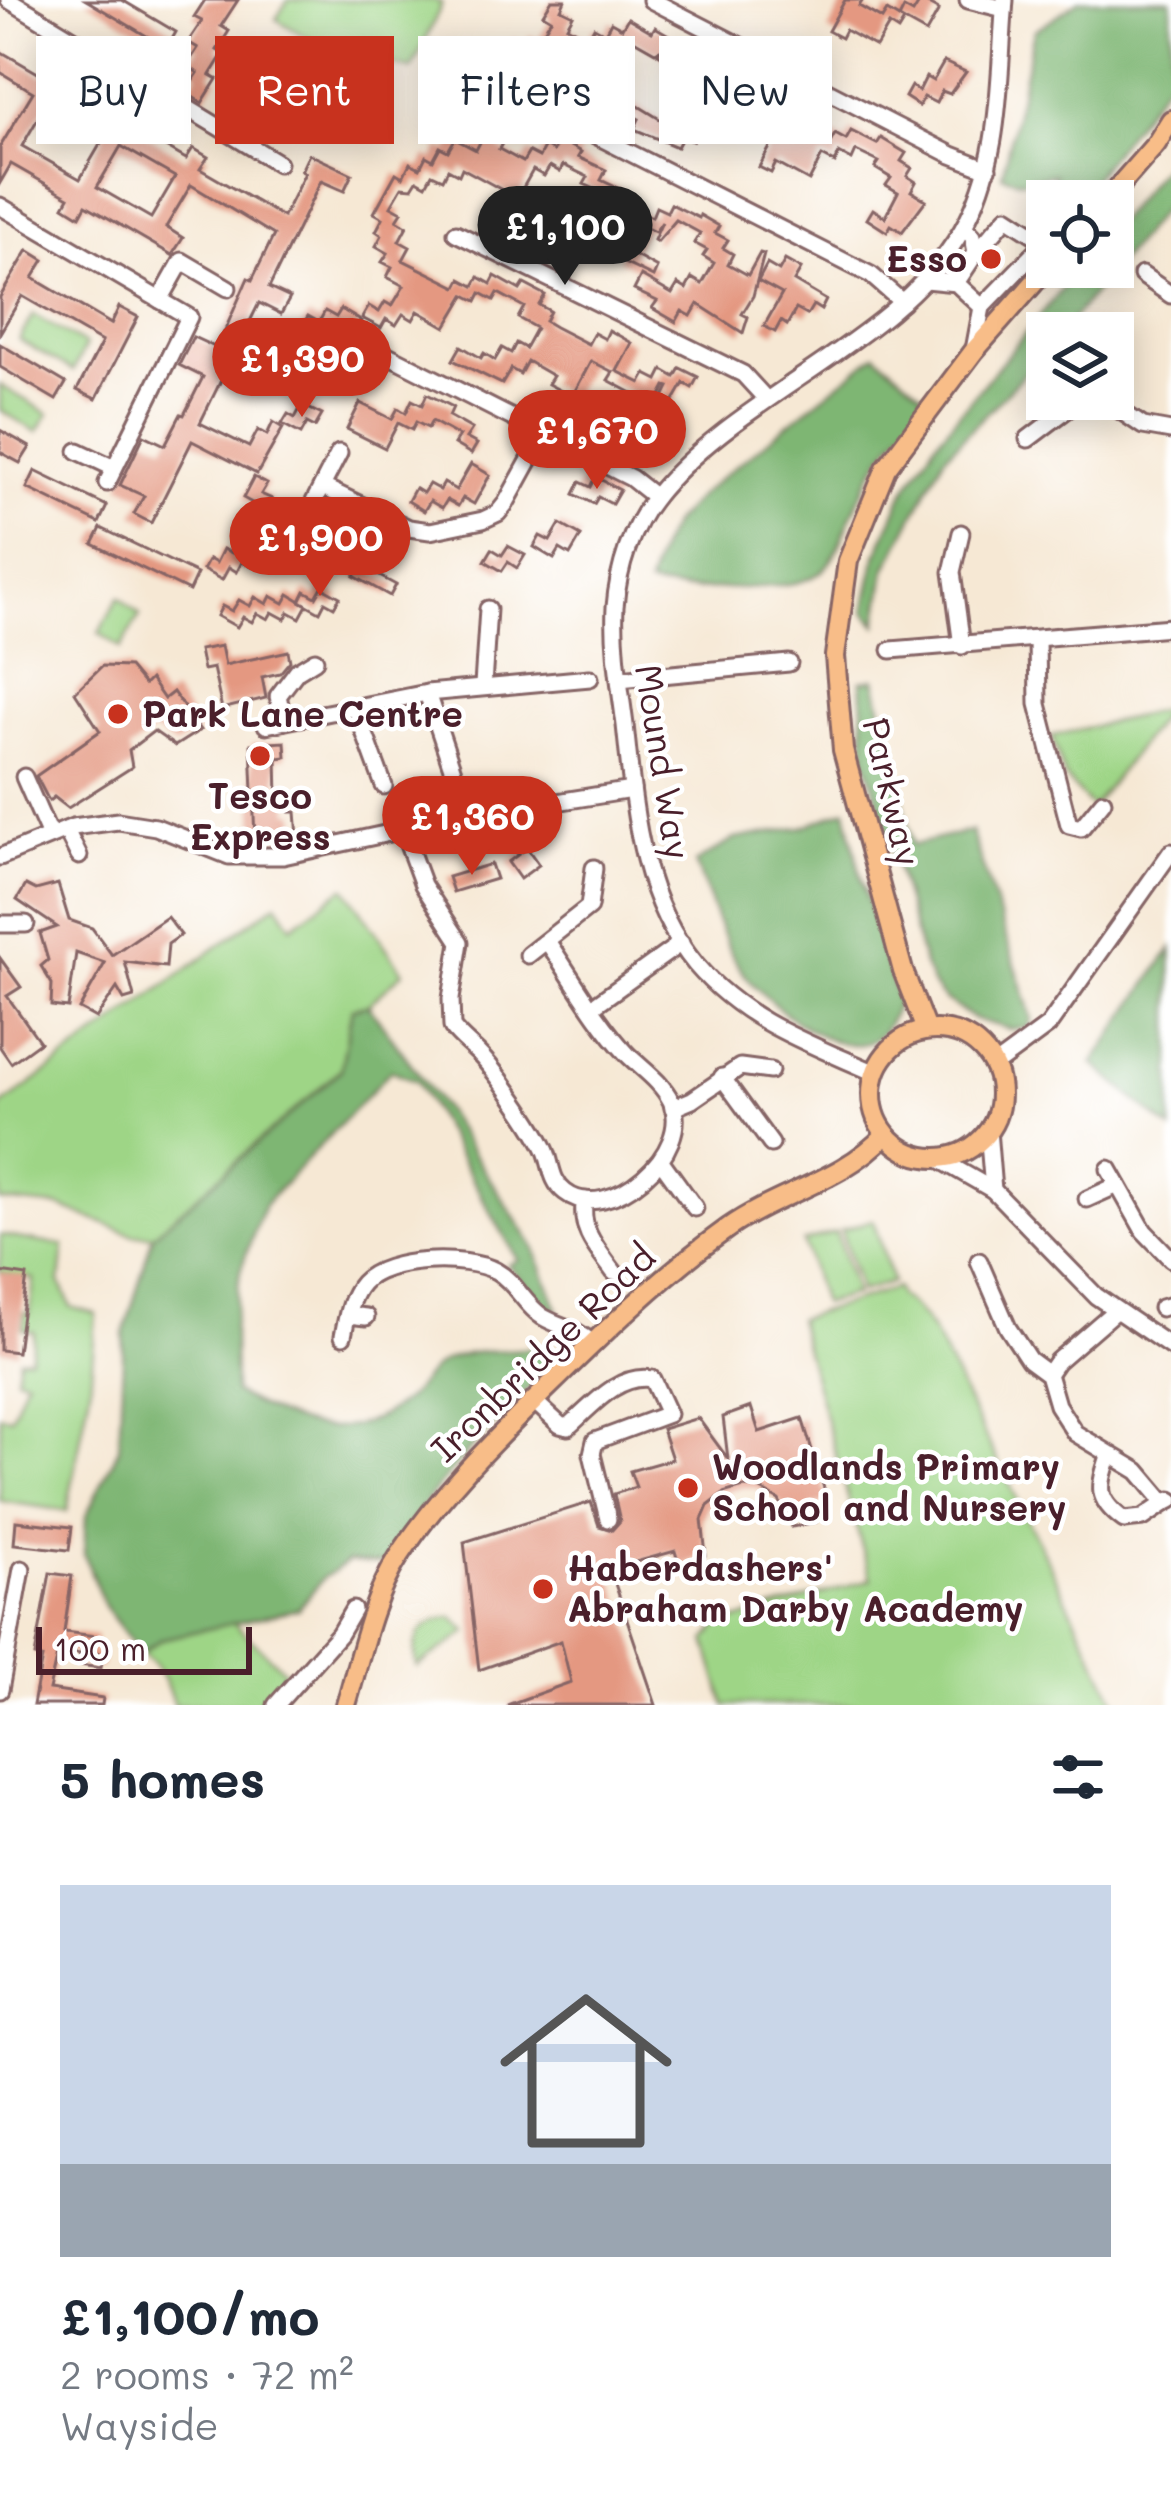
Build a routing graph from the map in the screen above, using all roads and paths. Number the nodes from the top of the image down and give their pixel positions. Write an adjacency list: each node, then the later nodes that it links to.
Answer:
1 (651, 0): 8 (street)
2 (968, 0): 4 (street)
3 (12, 1): 7 (street)
4 (1004, 5): 8 (street, Mound Way)
5 (1171, 120): 9 (main road)
6 (613, 144): 23 (street)
7 (278, 163)
8 (988, 169): 11 (street, Mound Way)
9 (1124, 180)
10 (3, 214): 22 (street)
11 (964, 227): 14 (street); 17 (street, Mound Way)
12 (1026, 228): 14 (street)
13 (456, 232): 27 (street)
14 (976, 253): 18 (street)
15 (1026, 261): 24 (street)
16 (1142, 275): 21 (street)
17 (925, 280): 18 (street); 23 (street, Mound Way)
18 (956, 283): 24 (street)
19 (228, 288): 22 (street)
20 (1030, 288): 25 (main road, Parkway)
21 (1171, 295)
22 (160, 300): 33 (street)
23 (902, 302): 27 (street, Mound Way)
24 (982, 308): 25 (street)
25 (974, 351): 70 (main road, Parkway)
26 (386, 354): 31 (street)
27 (766, 399): 36 (street, Mound Way)
28 (1053, 420): 32 (street)
29 (1134, 420): 30 (street)
30 (1171, 431)
31 (544, 434): 35 (street); 36 (street)
32 (1028, 439)
33 (78, 451)
34 (339, 453): 35 (street)
35 (323, 487): 38 (street)
36 (655, 497): 47 (street, Mound Way)
37 (961, 533): 42 (street)
38 (284, 560)
39 (488, 609): 48 (street)
40 (1171, 627): 41 (street)
41 (1037, 639): 42 (street); 56 (street)
42 (962, 646): 43 (street)
43 (891, 650)
44 (315, 660): 51 (street)
45 (789, 663): 47 (street)
46 (590, 678): 48 (street)
47 (619, 679): 55 (street, Mound Way)
48 (482, 685): 49 (street)
49 (428, 693): 50 (street); 57 (street)
50 (355, 707): 51 (street); 54 (street)
51 (284, 721): 52 (street)
52 (266, 724)
53 (24, 777): 59 (street)
54 (384, 786)
55 (632, 790): 57 (street); 67 (street, Mound Way)
56 (1103, 801)
57 (468, 816): 58 (street)
58 (403, 831): 59 (street); 85 (street)
59 (58, 833): 61 (street); 62 (street)
60 (1171, 852): 71 (street)
61 (0, 856)
62 (79, 856)
63 (595, 868): 66 (street)
64 (0, 924): 65 (street)
65 (26, 924)
66 (548, 941): 68 (street); 69 (street)
67 (681, 943): 69 (street); 73 (street, Mound Way)
68 (527, 955)
69 (592, 1007): 75 (street)
70 (926, 1030): 71 (main road); 73 (main road)
71 (995, 1065): 76 (main road)
72 (770, 1071): 74 (street)
73 (873, 1072): 77 (main road)
74 (722, 1077): 75 (street); 78 (street)
75 (673, 1108): 80 (street)
76 (988, 1130): 79 (main road); 83 (street)
77 (885, 1135): 79 (main road); 94 (main road, Ironbridge Road)
78 (771, 1144)
79 (937, 1158): 83 (street)
80 (661, 1161): 85 (street); 86 (street)
81 (1109, 1169): 82 (street)
82 (1118, 1185): 84 (street); 87 (street)
83 (993, 1190): 90 (street)
84 (1087, 1199)
85 (585, 1200): 89 (street)
86 (695, 1208)
87 (1171, 1259)
88 (979, 1261): 96 (street)
89 (614, 1272)
90 (1116, 1310): 95 (street); 96 (street)
91 (348, 1315): 92 (street); 93 (street); 94 (street)
92 (366, 1317)
93 (343, 1336)
94 (592, 1343): 97 (main road, Ironbridge Road)
95 (1171, 1347)
96 (1048, 1374): 98 (street)
97 (534, 1401): 100 (street); 106 (main road, Ironbridge Road)
98 (1109, 1456): 99 (street); 99 (street)
99 (1168, 1502)
100 (608, 1519)
101 (22, 1569): 103 (street)
102 (353, 1610): 105 (street)
103 (3, 1658): 104 (street)
104 (0, 1690)
105 (276, 1705)
106 (346, 1705)

